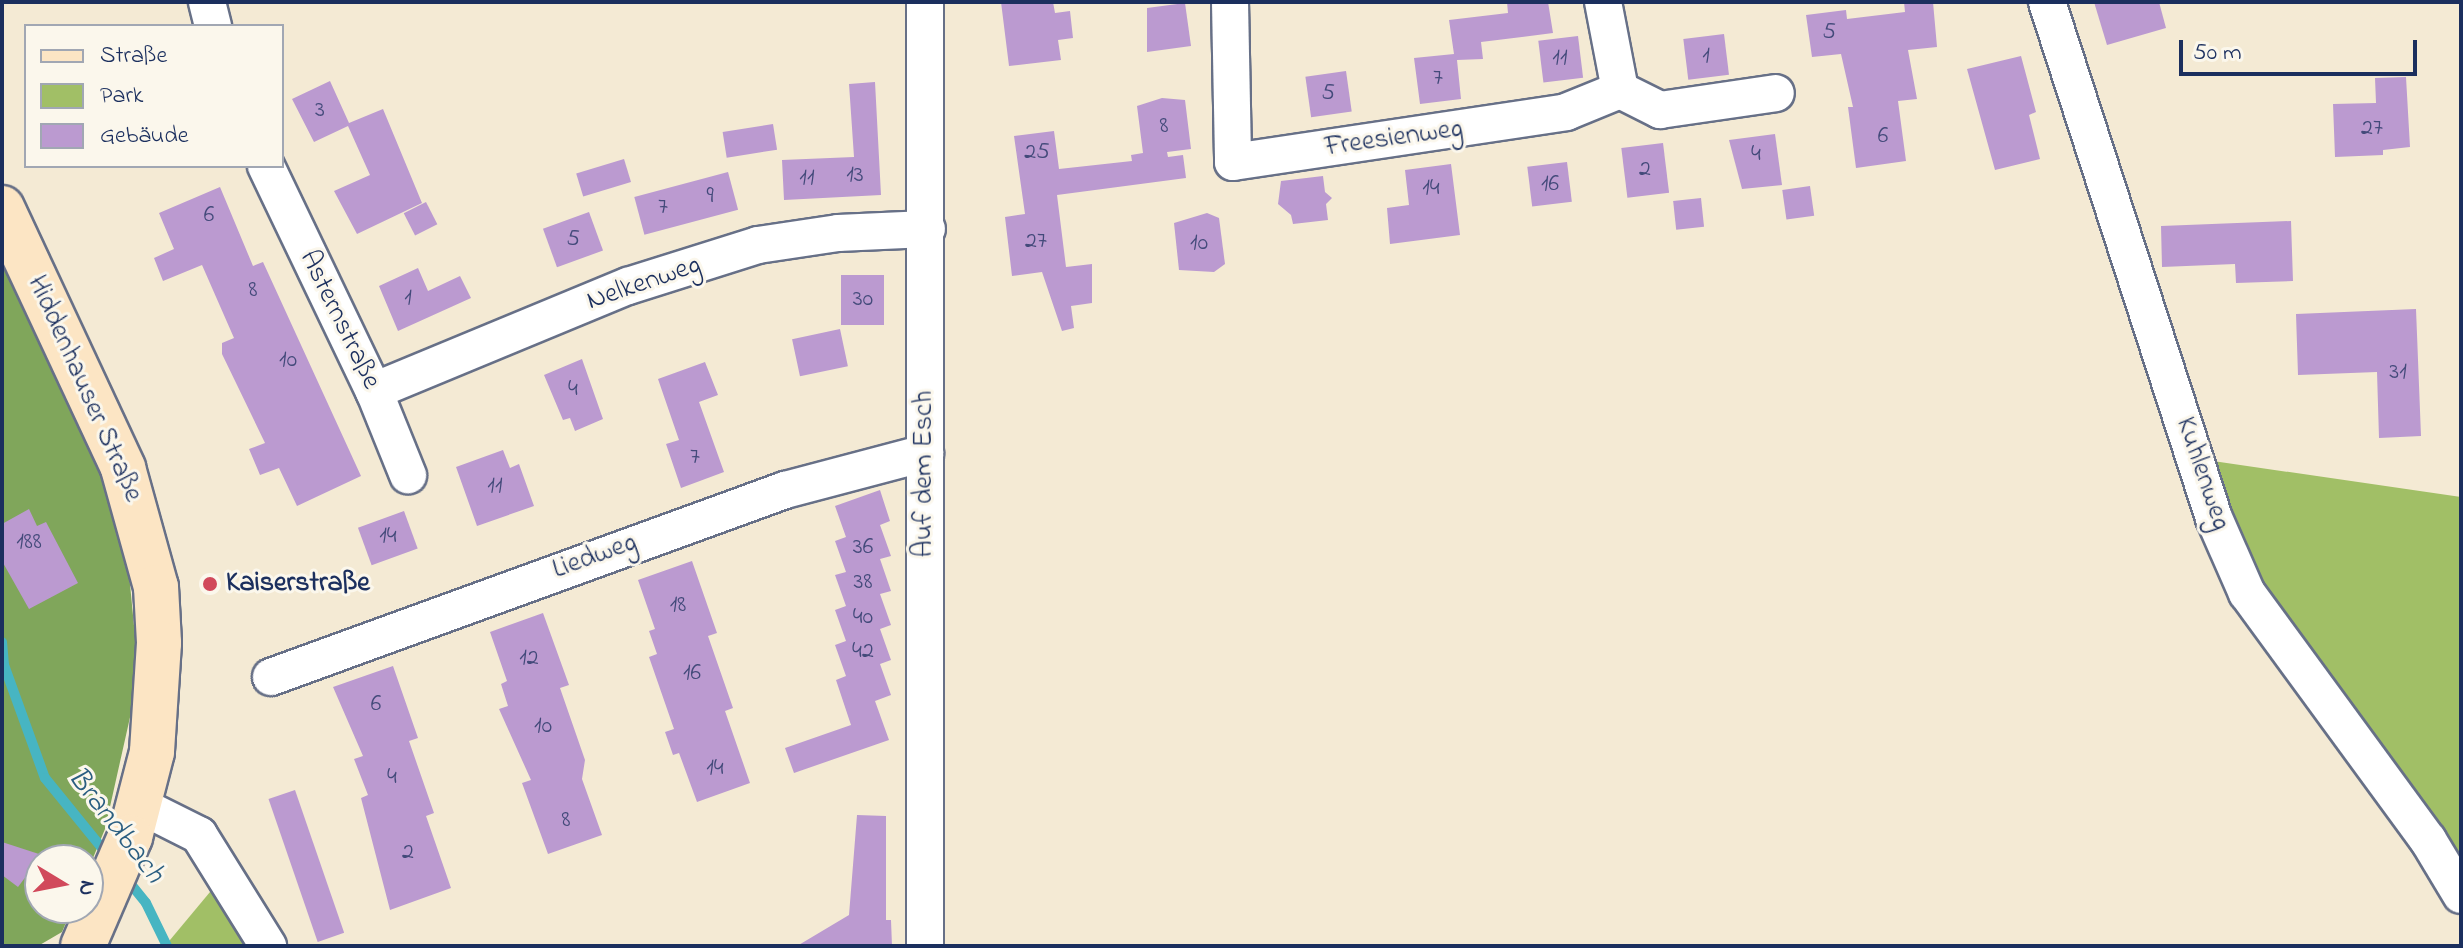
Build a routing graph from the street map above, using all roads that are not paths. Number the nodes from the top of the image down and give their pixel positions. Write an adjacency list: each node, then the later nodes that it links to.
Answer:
1 (207, 2): 6 (street)
2 (925, 2): 11 (street, Auf dem Esch)
3 (1230, 2): 7 (street, Freesienweg)
4 (1603, 2): 7 (street)
5 (2047, 2): 17 (street, Kuhlenweg)
6 (212, 24)
7 (1620, 90): 8 (street)
8 (1776, 93)
9 (267, 168): 12 (street, Asternstraße)
10 (2, 208): 16 (main road, Hiddenhauser Straße)
11 (927, 229): 12 (street, Nelkenweg); 13 (street, Auf dem Esch)
12 (374, 391): 14 (street, Asternstraße)
13 (925, 453): 15 (street, Liedweg); 20 (street, Auf dem Esch)
14 (408, 475)
15 (271, 677)
16 (135, 822): 18 (main road, Hiddenhauser Straße); 19 (street)
17 (2461, 895)
18 (83, 946)
19 (268, 946)
20 (925, 946)

